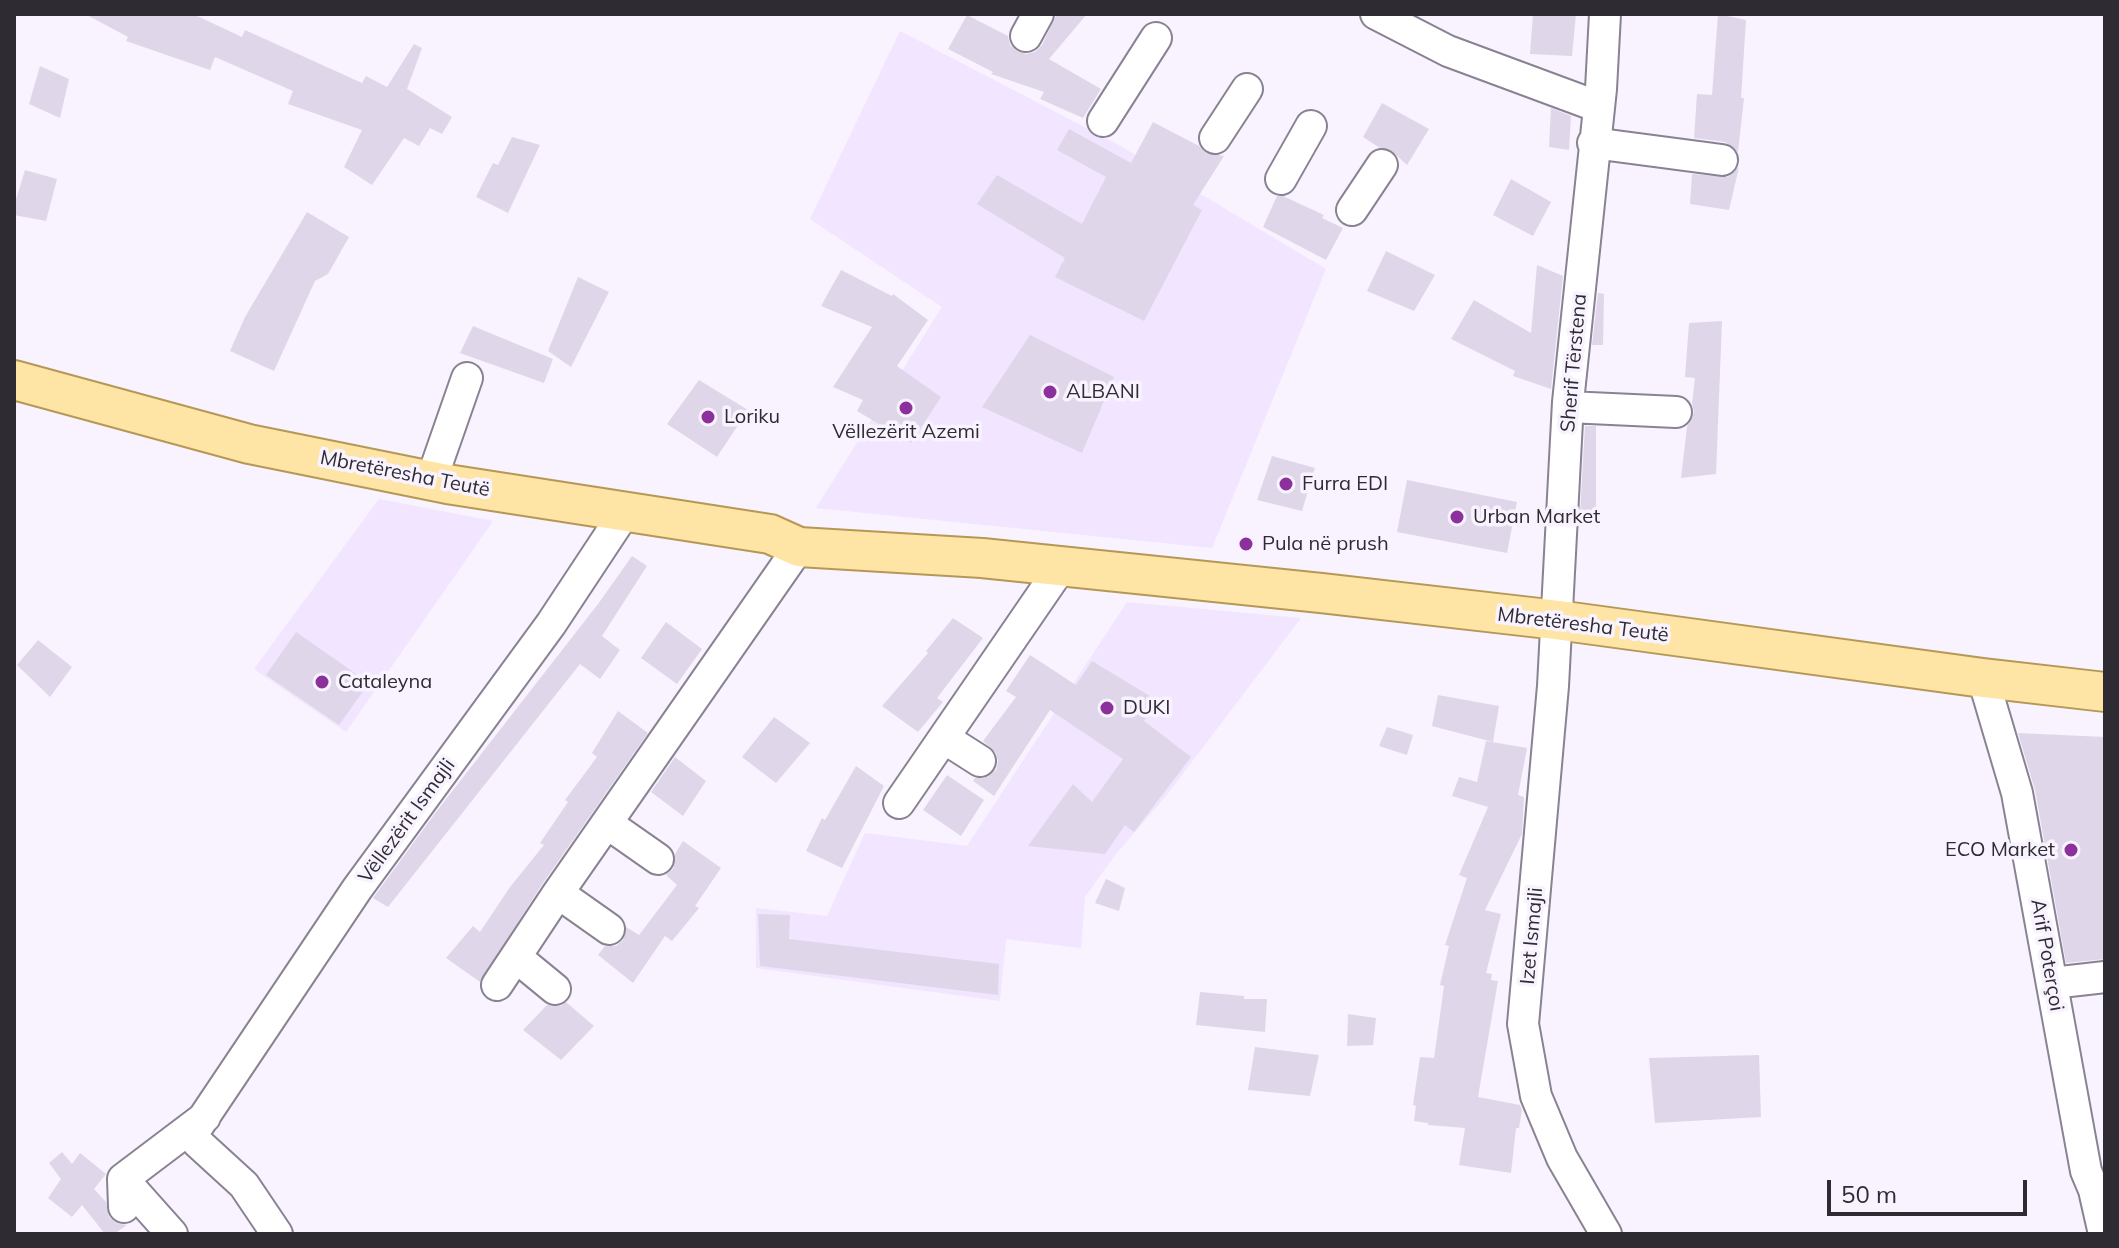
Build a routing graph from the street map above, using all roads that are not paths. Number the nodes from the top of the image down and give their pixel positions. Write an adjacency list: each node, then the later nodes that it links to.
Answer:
1 (1376, 14): 5 (street)
2 (1605, 14): 5 (street, Sherif Tërstena)
3 (1156, 38): 6 (street)
4 (1247, 89): 8 (street)
5 (1599, 107): 9 (street, Sherif Tërstena)
6 (1103, 121)
7 (1311, 126): 12 (street)
8 (1215, 138)
9 (1594, 144): 10 (street); 16 (street, Sherif Tërstena)
10 (1722, 160)
11 (1382, 165): 13 (street)
12 (1281, 179)
13 (1352, 210)
14 (467, 378): 18 (street)
15 (14, 380): 18 (main road, Mbretëresha Teutë)
16 (1568, 407): 17 (street); 22 (street, Sherif Tërstena)
17 (1676, 412)
18 (431, 481): 19 (main road, Mbretëresha Teutë)
19 (625, 512): 20 (main road, Mbretëresha Teutë); 37 (street, Vëllezërit Ismajli)
20 (799, 547): 21 (main road, Mbretëresha Teutë); 28 (street)
21 (1061, 567): 22 (main road, Mbretëresha Teutë); 25 (street)
22 (1557, 620): 23 (main road, Mbretëresha Teutë); 42 (street, Izet Ismajli)
23 (1983, 678): 24 (main road, Mbretëresha Teutë); 34 (street, Arif Poterçoi)
24 (2105, 692)
25 (944, 738): 26 (street); 27 (street)
26 (980, 761)
27 (899, 803)
28 (608, 824): 29 (street); 30 (street)
29 (658, 859)
30 (558, 893): 31 (street); 32 (street)
31 (609, 929)
32 (516, 957): 35 (street); 36 (street)
33 (2105, 977): 34 (street)
34 (2052, 983): 38 (street, Arif Poterçoi)
35 (497, 985)
36 (555, 989)
37 (199, 1124): 40 (street, Vëllezërit Ismajli); 41 (street)
38 (2092, 1136): 39 (street, Arif Poterçoi)
39 (2099, 1197): 43 (street, Arif Poterçoi)
40 (172, 1234)
41 (277, 1234)
42 (1606, 1234)
43 (2104, 1234)

